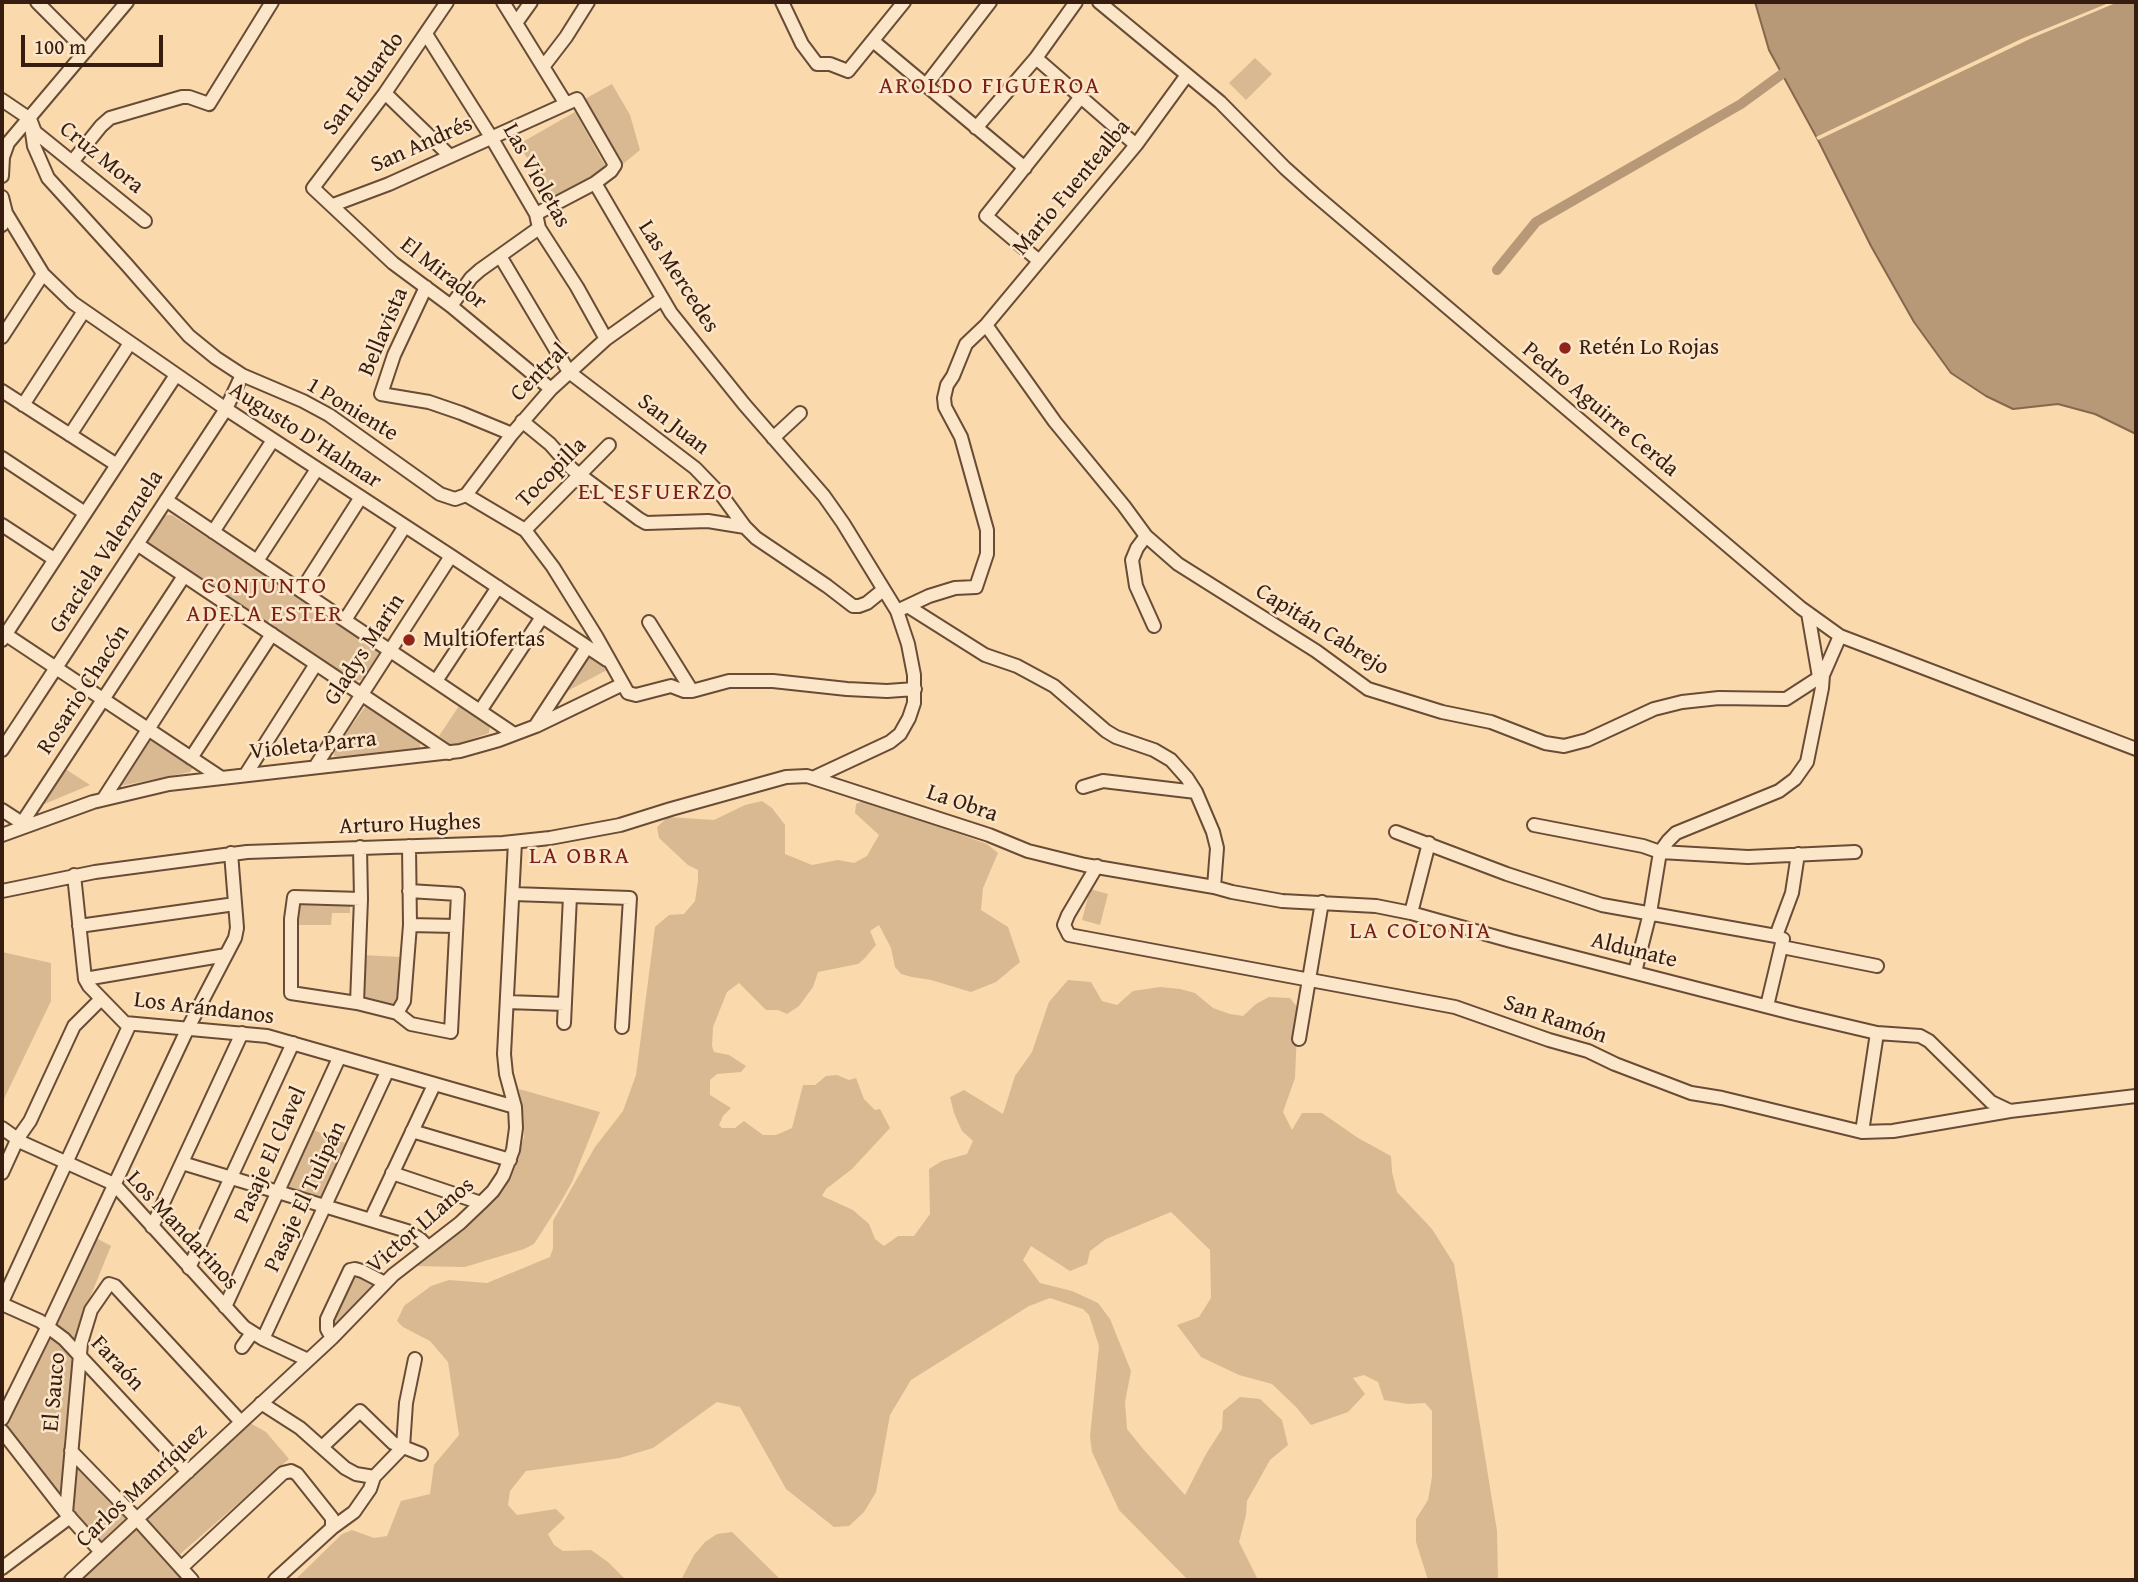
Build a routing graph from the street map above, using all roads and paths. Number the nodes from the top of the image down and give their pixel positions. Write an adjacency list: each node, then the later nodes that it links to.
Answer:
1 (37, 2): 16 (street)
2 (127, 2): 16 (street)
3 (272, 2): 30 (street)
4 (447, 2): 14 (street, San Eduardo)
5 (503, 2): 13 (street)
6 (531, 2): 13 (street)
7 (588, 2): 18 (street)
8 (782, 2): 15 (street)
9 (904, 2): 15 (street)
10 (990, 2): 20 (street)
11 (1076, 2): 17 (street)
12 (1099, 2): 19 (street, Pedro Aguirre Cerda)
13 (516, 23): 18 (street)
14 (426, 34): 21 (street, San Eduardo); 27 (street, Las Violetas)
15 (873, 41): 20 (street)
16 (86, 51): 25 (street)
17 (1036, 58): 22 (street); 26 (street)
18 (543, 67): 24 (street)
19 (1187, 75): 28 (street, Mario Fuentealba); 90 (street, Pedro Aguirre Cerda)
20 (926, 85): 26 (street)
21 (386, 93): 29 (street); 34 (street, San Eduardo)
22 (1080, 98): 28 (street); 31 (street)
23 (2, 100): 25 (street, Cruz Mora)
24 (566, 104): 27 (street, San Andrés); 33 (street)
25 (30, 119): 30 (street, Cruz Mora); 32 (street); 54 (street, 1 Poniente)
26 (976, 128): 31 (street)
27 (491, 137): 29 (street, San Andrés); 37 (street, Las Violetas)
28 (1136, 145): 42 (street, Mario Fuentealba)
29 (450, 156): 36 (street, San Andrés)
30 (72, 162): 39 (street, Cruz Mora)
31 (1025, 168): 42 (street)
32 (2, 176)
33 (595, 183): 37 (street); 45 (street, Las Mercedes)
34 (313, 188): 36 (street, El Mirador)
35 (2, 197): 38 (street, Augusto D'Halmar)
36 (332, 205): 44 (street, El Mirador)
37 (536, 214): 40 (street, Las Violetas)
38 (4, 219): 43 (street, Augusto D'Halmar)
39 (145, 221)
40 (540, 228): 41 (street); 50 (street, Las Violetas)
41 (500, 256): 46 (street); 52 (street, San Juan)
42 (1038, 260): 48 (street, Mario Fuentealba)
43 (43, 274): 47 (street, Augusto D'Halmar); 49 (street)
44 (426, 287): 46 (street, El Mirador); 61 (street, Bellavista)
45 (662, 299): 50 (street, Central); 63 (street, Las Mercedes)
46 (451, 306): 55 (street, El Mirador)
47 (84, 311): 51 (street, Augusto D'Halmar); 57 (street)
48 (986, 325): 79 (street, Capitán Cabrejo); 89 (street, Mario Fuentealba)
49 (2, 337)
50 (606, 339): 52 (street, Central)
51 (130, 343): 53 (street, Augusto D'Halmar); 62 (street)
52 (569, 372): 55 (street, Central); 75 (street, San Juan)
53 (176, 374): 58 (street, Augusto D'Halmar); 67 (street)
54 (242, 375): 58 (street, Graciela Valenzuela); 70 (street, 1 Poniente)
55 (551, 389): 60 (street, Central)
56 (2, 391): 57 (street)
57 (23, 405): 62 (street)
58 (226, 409): 64 (street, Augusto D'Halmar); 72 (street, Graciela Valenzuela)
59 (800, 413): 63 (street)
60 (522, 421): 61 (street, Central); 69 (street)
61 (512, 434): 70 (street, Central)
62 (70, 435): 67 (street)
63 (773, 438): 86 (street, Las Mercedes)
64 (273, 440): 68 (street, Augusto D'Halmar); 78 (street)
65 (609, 445): 69 (street, Tocopilla)
66 (2, 458): 73 (street)
67 (117, 465): 73 (street)
68 (317, 469): 71 (street, Augusto D'Halmar); 83 (street)
69 (580, 474): 75 (street); 77 (street, Tocopilla)
70 (466, 495): 77 (street, 1 Poniente)
71 (361, 497): 74 (street, Augusto D'Halmar); 87 (street)
72 (166, 500): 78 (street); 80 (street, Graciela Valenzuela)
73 (85, 513): 82 (street)
74 (405, 526): 81 (street, Augusto D'Halmar); 92 (street)
75 (745, 527): 86 (street, San Juan)
76 (3, 529): 82 (street)
77 (525, 530): 100 (street, 1 Poniente)
78 (213, 532): 83 (street)
79 (1146, 536): 94 (street); 104 (street, Capitán Cabrejo)
80 (137, 544): 84 (street); 102 (street, Graciela Valenzuela)
81 (451, 556): 85 (street, Augusto D'Halmar); 99 (street, Gladys Marin)
82 (54, 559): 96 (street)
83 (257, 561): 87 (street)
84 (184, 576): 88 (street); 111 (street, Rosario Chacón)
85 (498, 587): 91 (street, Augusto D'Halmar); 105 (street)
86 (884, 590): 89 (street, Las Mercedes)
87 (302, 591): 92 (street)
88 (228, 605): 95 (street); 114 (street)
89 (903, 609): 108 (street); 125 (street, Las Mercedes)
90 (1808, 613): 97 (street, Pedro Aguirre Cerda); 104 (street)
91 (542, 617): 98 (street, Augusto D'Halmar); 112 (street)
92 (345, 620): 99 (street)
93 (649, 622): 103 (street)
94 (1154, 626)
95 (272, 634): 101 (street); 119 (street)
96 (3, 636): 102 (street)
97 (1840, 636): 104 (street); 116 (street, Pedro Aguirre Cerda)
98 (587, 648): 100 (street, Augusto D'Halmar); 113 (street)
99 (390, 650): 105 (street); 110 (street, Gladys Marin)
100 (611, 663): 106 (street, 1 Poniente)
101 (316, 664): 110 (street); 121 (street)
102 (56, 668): 111 (street); 117 (street, Graciela Valenzuela)
103 (684, 676): 107 (street); 109 (street)
104 (1821, 676): 136 (street)
105 (436, 681): 112 (street)
106 (623, 684): 107 (street); 113 (street, Violeta Parra)
107 (671, 686): 109 (street)
108 (915, 689): 109 (street); 123 (street)
109 (692, 691)
110 (361, 695): 118 (street); 120 (street, Gladys Marin)
111 (103, 699): 114 (street); 128 (street, Rosario Chacón)
112 (480, 711): 115 (street)
113 (536, 726): 115 (street, Violeta Parra)
114 (148, 729): 119 (street); 126 (street)
115 (514, 734): 118 (street, Violeta Parra)
116 (2136, 749)
117 (2, 750)
118 (449, 753): 120 (street, Violeta Parra)
119 (191, 758): 122 (street)
120 (315, 767): 121 (street, Violeta Parra)
121 (246, 774): 122 (street, Violeta Parra)
122 (220, 776): 126 (street, Violeta Parra)
123 (815, 777): 132 (street, Arturo Hughes); 140 (street, La Obra)
124 (1083, 786): 125 (street)
125 (1196, 792): 142 (street, Las Mercedes)
126 (104, 798): 128 (street, Violeta Parra)
127 (2, 810): 128 (street)
128 (22, 825): 131 (street, Violeta Parra)
129 (1534, 825): 136 (street)
130 (1396, 832): 133 (street)
131 (2, 835)
132 (515, 842): 134 (street, Arturo Hughes); 145 (street, Victor LLanos)
133 (1429, 843): 150 (street); 151 (street)
134 (409, 846): 135 (street, Arturo Hughes); 144 (street)
135 (360, 848): 138 (street, Arturo Hughes); 147 (street)
136 (1660, 852): 139 (street); 151 (street)
137 (1855, 852): 139 (street)
138 (231, 853): 141 (street, Arturo Hughes); 149 (street)
139 (1798, 854): 155 (street)
140 (1097, 866): 142 (street, Aldunate); 160 (street, San Ramón)
141 (74, 876): 143 (street, Arturo Hughes); 153 (street)
142 (1214, 887): 148 (street, Aldunate)
143 (2, 891)
144 (409, 891): 152 (street); 154 (street)
145 (513, 894): 146 (street); 162 (street, Victor LLanos)
146 (570, 896): 164 (street); 169 (street)
147 (361, 899): 163 (street); 163 (street)
148 (1322, 902): 150 (street, Aldunate); 160 (street)
149 (235, 904): 153 (street); 156 (street)
150 (1411, 913): 158 (street, Aldunate)
151 (1650, 913): 155 (street); 158 (street)
152 (410, 925): 154 (street); 166 (street)
153 (79, 926): 159 (street)
154 (456, 926): 166 (street)
155 (1779, 941): 157 (street); 165 (street)
156 (226, 955): 159 (street); 170 (street)
157 (1877, 966)
158 (1635, 972): 165 (street, Aldunate)
159 (85, 979): 161 (street, Los Arándanos)
160 (1308, 979): 173 (street); 183 (street, San Ramón)
161 (101, 999): 168 (street, Los Arándanos); 184 (street)
162 (507, 1002): 164 (street); 179 (street, Victor LLanos)
163 (357, 1003): 166 (street)
164 (565, 1004): 167 (street)
165 (1767, 1006): 172 (street, Aldunate)
166 (397, 1013)
167 (564, 1023)
168 (130, 1024): 170 (street, Los Arándanos); 186 (street)
169 (622, 1027)
170 (188, 1028): 171 (street, Los Arándanos); 191 (street)
171 (242, 1033): 174 (street, Los Arándanos); 187 (street)
172 (1877, 1033): 180 (street, Aldunate); 183 (street)
173 (1299, 1039)
174 (293, 1043): 175 (street, Los Arándanos); 190 (street)
175 (339, 1058): 176 (street, Los Arándanos); 192 (street, Pasaje El Clavel)
176 (387, 1072): 177 (street, Los Arándanos); 194 (street, Pasaje El Tulipán)
177 (434, 1085): 179 (street, Los Arándanos); 182 (street)
178 (2136, 1096): 180 (street)
179 (515, 1107): 185 (street, Victor LLanos)
180 (2010, 1111): 183 (street, San Ramón)
181 (2, 1128): 184 (street, Los Mandarinos)
182 (412, 1131): 185 (street); 189 (street)
183 (1862, 1132)
184 (18, 1138): 186 (street, Los Mandarinos); 188 (street)
185 (510, 1160): 193 (street, Victor LLanos)
186 (66, 1163): 191 (street, Los Mandarinos); 200 (street)
187 (181, 1163): 190 (street); 196 (street)
188 (2, 1173)
189 (393, 1173): 193 (street); 195 (street)
190 (231, 1177): 192 (street); 198 (street)
191 (114, 1184): 196 (street, Los Mandarinos); 202 (street)
192 (278, 1191): 194 (street); 201 (street, Pasaje El Clavel)
193 (481, 1203): 197 (street, Victor LLanos)
194 (325, 1206): 195 (street); 203 (street, Pasaje El Tulipán)
195 (371, 1219): 197 (street)
196 (152, 1227): 198 (street, Los Mandarinos)
197 (428, 1247): 199 (street, Victor LLanos)
198 (189, 1268): 201 (street, Los Mandarinos)
199 (385, 1283): 204 (street, Victor LLanos); 204 (street)
200 (2, 1303): 202 (street, Faraón)
201 (225, 1307): 203 (street, Los Mandarinos)
202 (48, 1326): 206 (street, Faraón); 210 (street)
203 (257, 1336): 205 (street); 208 (street, Los Mandarinos)
204 (332, 1338): 208 (street, Victor LLanos)
205 (242, 1347)
206 (80, 1355): 211 (street, El Sauco); 215 (street, El Sauco); 217 (street, Faraón)
207 (415, 1359): 214 (street)
208 (308, 1360): 209 (street, Victor LLanos)
209 (261, 1403): 211 (street, Victor LLanos); 213 (street)
210 (2, 1419)
211 (241, 1422): 217 (street, Carlos Manríquez)
212 (2, 1431): 219 (street)
213 (322, 1447): 214 (street); 218 (street)
214 (403, 1447): 216 (street); 218 (street)
215 (71, 1451): 219 (street, El Sauco); 220 (street)
216 (421, 1454)
217 (188, 1472): 220 (street, Carlos Manríquez)
218 (374, 1477): 221 (street)
219 (68, 1515): 222 (street); 224 (street)
220 (137, 1519): 222 (street, Carlos Manríquez); 223 (street)
221 (332, 1528): 223 (street); 227 (street)
222 (101, 1552): 225 (street, Carlos Manríquez)
223 (181, 1567): 226 (street)
224 (2, 1568)
225 (71, 1580)
226 (192, 1580)
227 (275, 1580)

